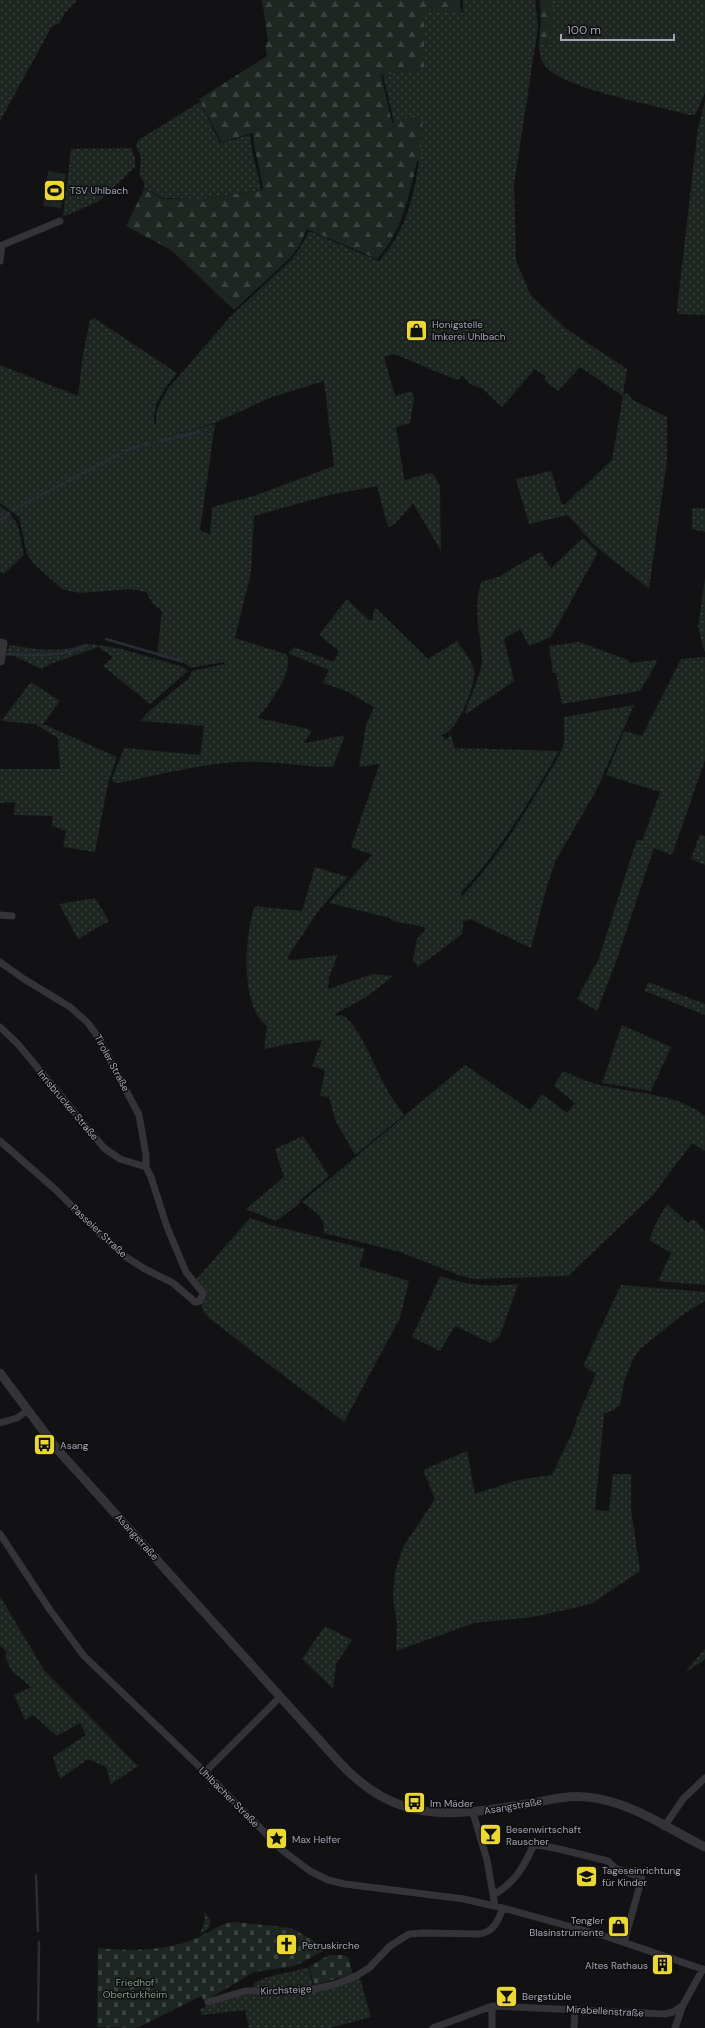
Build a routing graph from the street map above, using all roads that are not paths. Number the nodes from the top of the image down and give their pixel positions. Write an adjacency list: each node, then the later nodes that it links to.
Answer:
1 (60, 220): 2 (street)
2 (1, 246): 3 (street)
3 (0, 261)
4 (0, 642): 5 (street)
5 (1, 662)
6 (0, 915): 7 (street)
7 (12, 916)
8 (0, 962): 10 (street, Tiroler Straße)
9 (0, 1027): 12 (street, Innsbrucker Straße)
10 (139, 1116): 12 (street, Passeier Straße)
11 (0, 1141): 12 (street, Passeier Straße)
12 (146, 1167)
13 (0, 1373): 14 (street, Asangstraße)
14 (27, 1411): 15 (street); 17 (street, Asangstraße)
15 (0, 1423)
16 (0, 1534): 18 (street, Uhlbacher Straße)
17 (280, 1697): 18 (street); 20 (street, Asangstraße)
18 (204, 1772): 24 (street, Uhlbacher Straße)
19 (705, 1778): 21 (street)
20 (473, 1813): 21 (street, Asangstraße); 23 (street)
21 (664, 1827): 22 (street, Asangstraße)
22 (705, 1847)
23 (494, 1895): 24 (street); 26 (street)
24 (495, 1906): 25 (street, Uhlbacher Straße)
25 (503, 1908): 26 (street, Uhlbacher Straße); 28 (street, Kirchsteige)
26 (624, 1942): 27 (street, Uhlbacher Straße)
27 (704, 1969): 29 (street)
28 (208, 2002)
29 (683, 2005): 31 (street, Mirabellenstraße); 35 (street)
30 (492, 2006): 31 (street, Mirabellenstraße); 32 (street, Mirabellenstraße); 33 (street)
31 (575, 2009): 34 (street)
32 (433, 2028)
33 (492, 2028)
34 (574, 2028)
35 (675, 2028)

